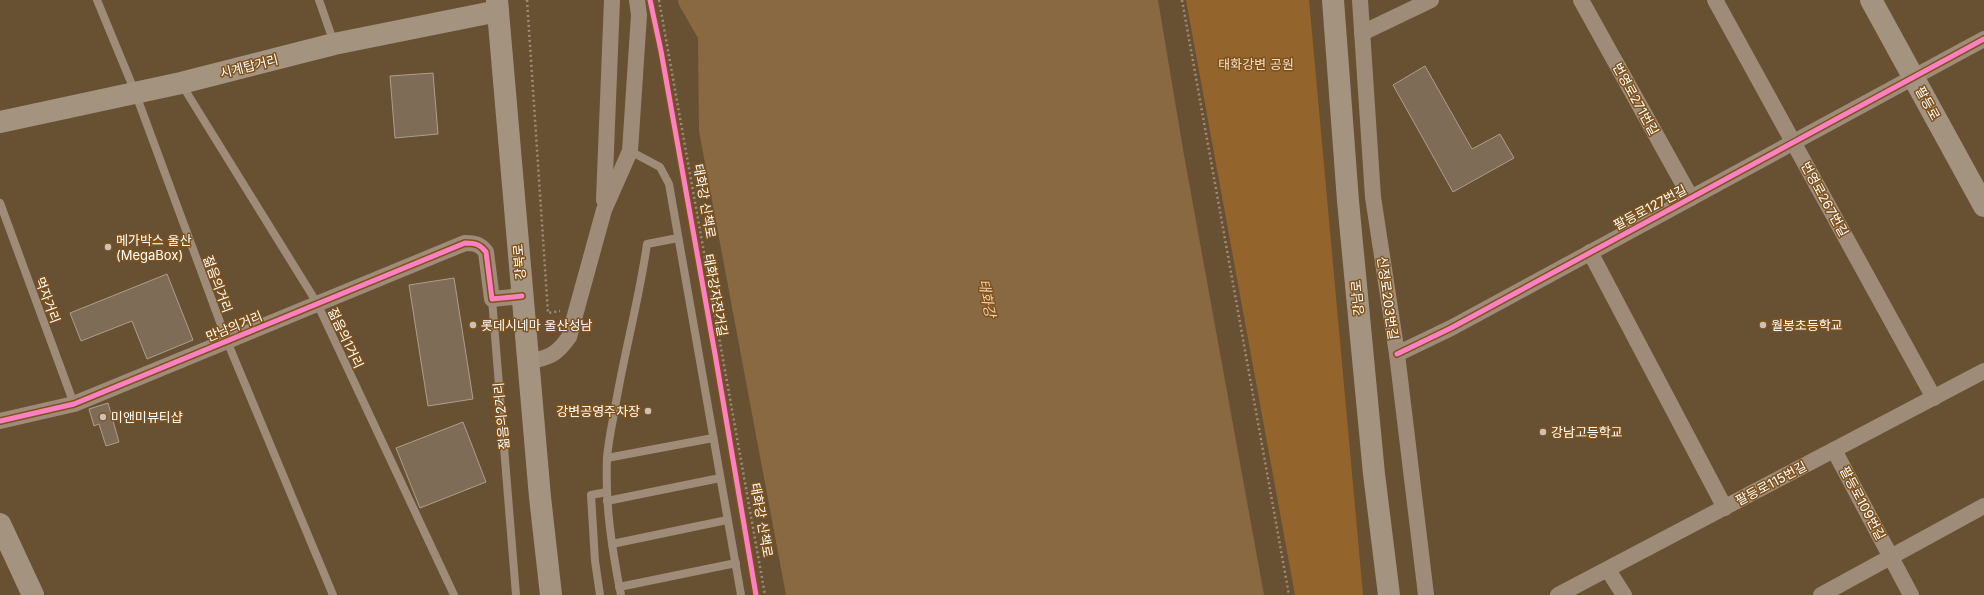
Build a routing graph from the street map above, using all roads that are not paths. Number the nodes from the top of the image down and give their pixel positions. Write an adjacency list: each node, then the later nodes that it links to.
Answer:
1 (97, 0): 17 (lane, 젊음의거리)
2 (320, 0): 14 (lane)
3 (612, 0): 24 (street)
4 (637, 0): 20 (street)
5 (1334, 0): 59 (main road, 강남로)
6 (1360, 0): 12 (street, 신정로203번길)
7 (1431, 0): 12 (street)
8 (1581, 0): 21 (street, 번영로271번길)
9 (1715, 0): 19 (street, 번영로267번길)
10 (1871, 0): 15 (main road, 팔등로)
11 (497, 3): 14 (main road, 시계탑거리); 28 (main road, 강북로)
12 (1362, 34): 32 (street, 신정로203번길)
13 (1984, 39): 15 (street, 팔등로127번길)
14 (334, 44): 16 (main road, 시계탑거리)
15 (1913, 77): 19 (street, 팔등로127번길); 23 (main road, 팔등로)
16 (181, 83): 17 (main road, 시계탑거리); 30 (lane, 젊음의1거리)
17 (135, 92): 18 (main road, 시계탑거리); 31 (lane, 젊음의거리)
18 (0, 122)
19 (1794, 142): 21 (street, 팔등로127번길); 35 (street, 번영로267번길)
20 (630, 151): 24 (street); 25 (lane)
21 (1691, 198): 27 (street, 팔등로127번길)
22 (0, 203): 36 (lane, 먹자거리)
23 (1984, 206)
24 (604, 210): 33 (street)
25 (678, 238): 38 (lane); 40 (lane)
26 (474, 243): 29 (street, 젊음의2거리); 30 (street, 만남의거리)
27 (1590, 252): 32 (street, 팔등로127번길); 44 (street)
28 (522, 296): 29 (street); 33 (main road, 강북로)
29 (492, 299): 55 (lane, 젊음의2거리)
30 (317, 304): 31 (street, 만남의거리); 54 (lane, 젊음의1거리)
31 (227, 341): 36 (street, 만남의거리); 53 (lane, 젊음의거리)
32 (1397, 354): 60 (street, 신정로203번길)
33 (529, 361): 56 (main road, 강북로)
34 (1984, 371): 35 (street, 팔등로115번길)
35 (1934, 398): 39 (street, 팔등로115번길)
36 (74, 404): 37 (street, 만남의거리)
37 (0, 421)
38 (712, 438): 40 (lane); 41 (lane)
39 (1834, 450): 44 (street, 팔등로115번길); 48 (street, 팔등로109번길)
40 (607, 458): 42 (lane)
41 (720, 478): 42 (lane); 45 (lane)
42 (607, 496): 47 (lane); 57 (lane)
43 (1984, 506): 48 (street)
44 (1725, 508): 50 (street, 팔등로115번길)
45 (727, 520): 47 (lane); 49 (lane)
46 (0, 524): 52 (main road)
47 (612, 544): 51 (lane)
48 (1891, 557): 63 (street); 64 (street, 팔등로109번길)
49 (736, 563): 51 (lane); 58 (lane)
50 (1608, 570): 61 (street, 팔등로115번길); 62 (street)
51 (620, 591)
52 (33, 595)
53 (333, 595)
54 (454, 595)
55 (516, 595)
56 (551, 595)
57 (600, 595)
58 (741, 595)
59 (1389, 595)
60 (1426, 595)
61 (1558, 595)
62 (1624, 595)
63 (1821, 595)
64 (1911, 595)

